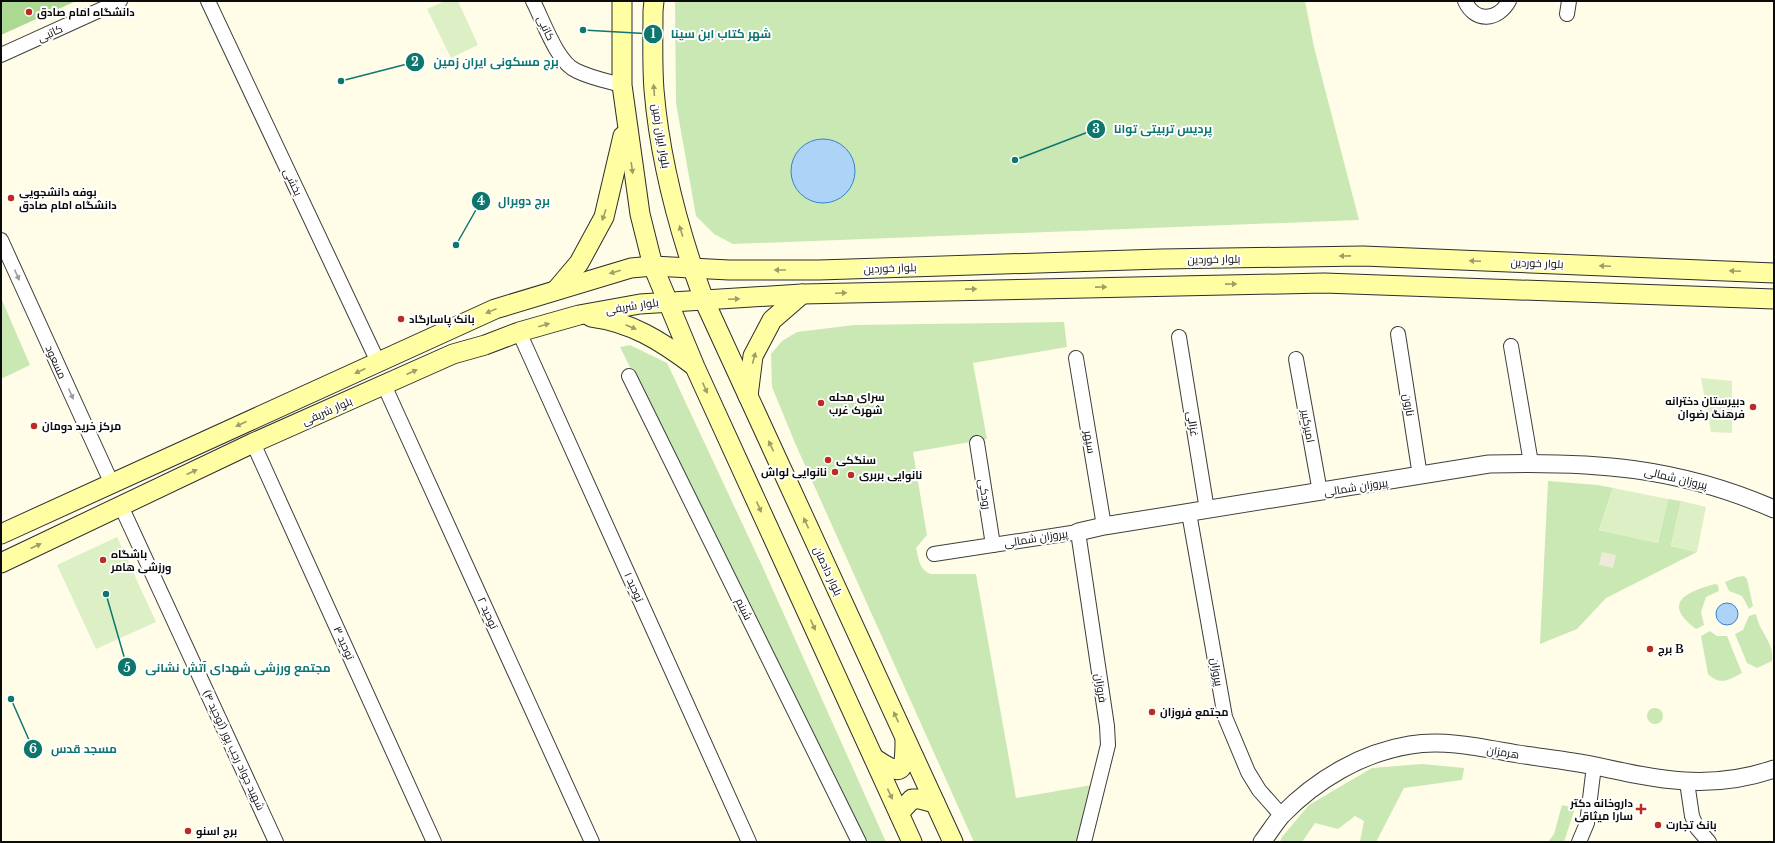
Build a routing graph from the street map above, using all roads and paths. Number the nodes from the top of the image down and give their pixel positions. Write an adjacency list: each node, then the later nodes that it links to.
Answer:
1 (120, 1): 8 (street, کاتبی)
2 (208, 1): 27 (street, بخشی)
3 (533, 1): 9 (street, کاتبی)
4 (622, 1): 9 (main road)
5 (654, 1): 13 (main road, بلوار ایران زمین, one-way to 5)
6 (1465, 1): 7 (street)
7 (1509, 1)
8 (1, 55)
9 (622, 85): 10 (main road)
10 (626, 123): 12 (main road, one-way to 12); 15 (main road, one-way to 15)
11 (1, 240): 38 (street, مسعود, one-way to 38)
12 (653, 266): 13 (main road, بلوار خوردین); 15 (main road, بلوار شریفی, one-way to 15); 19 (main road)
13 (692, 268): 14 (main road, بلوار خوردین, one-way to 13); 18 (main road, بلوار ایران زمین)
14 (1774, 273)
15 (557, 289): 27 (main road, بلوار شریفی, one-way to 27)
16 (802, 294): 17 (main road, بلوار خوردین, one-way to 17); 18 (main road, بلوار خوردین, one-way to 16); 31 (main road, one-way to 16)
17 (1774, 299)
18 (704, 300): 19 (main road, بلوار خوردین); 31 (main road, بلوار دادمان)
19 (667, 301): 20 (main road, بلوار شریفی); 28 (main road)
20 (579, 315): 21 (main road, بلوار شریفی, one-way to 20); 28 (main road, one-way to 28)
21 (519, 332): 30 (main road, بلوار شریفی, one-way to 21); 61 (street, توحید ۱)
22 (1398, 334): 36 (street, نارون)
23 (1179, 337): 42 (street, غزالی)
24 (1511, 346): 35 (street)
25 (1076, 358): 44 (street, سپهر)
26 (1296, 359): 39 (street, امیرکبیر)
27 (378, 362): 34 (main road, بلوار شریفی, one-way to 34)
28 (695, 367): 51 (main road, one-way to 51)
29 (629, 376): 62 (street, شبنم)
30 (384, 385): 32 (main road, بلوار شریفی); 60 (street, توحید ۲)
31 (748, 396): 50 (main road, بلوار دادمان, one-way to 31)
32 (253, 443): 37 (main road, بلوار شریفی, one-way to 32); 59 (street, توحید ۳)
33 (977, 443): 47 (street, رودکی)
34 (160, 461): 37 (main road); 38 (main road, بلوار شریفی)
35 (1531, 463): 36 (street, پیروزان شمالی); 41 (street, پیروزان شمالی)
36 (1420, 476): 39 (street, پیروزان شمالی)
37 (171, 482): 40 (main road, بلوار شریفی)
38 (112, 484): 46 (main road, بلوار شریفی)
39 (1320, 492): 42 (street, پیروزان شمالی)
40 (121, 506): 49 (main road, بلوار شریفی, one-way to 40); 58 (street, شهید جواد رجب پور (توحید ۴))
41 (1774, 509)
42 (1207, 510): 43 (street, پیروزان شمالی)
43 (1189, 513): 44 (street, پیروزان شمالی); 57 (street, پیروزان)
44 (1104, 526): 45 (street, پیروزان شمالی)
45 (1078, 532): 47 (street, پیروزان شمالی); 65 (street, فروزان)
46 (1, 534)
47 (993, 545): 48 (street, پیروزان شمالی)
48 (934, 554)
49 (1, 563)
50 (905, 738): 51 (main road); 55 (main road, بلوار دادمان)
51 (874, 758): 56 (main road, one-way to 56)
52 (1594, 766): 54 (street, هرمزان); 57 (street, هرمزان); 67 (street)
53 (1774, 769): 54 (street, هرمزان)
54 (1687, 782): 68 (street)
55 (935, 803): 56 (main road); 64 (main road, بلوار دادمان)
56 (899, 814): 63 (main road)
57 (1282, 816): 66 (street, هرمزان)
58 (276, 842)
59 (434, 842)
60 (592, 842)
61 (749, 842)
62 (859, 842)
63 (912, 842)
64 (952, 842)
65 (1084, 842)
66 (1262, 842)
67 (1579, 842)
68 (1709, 842)

